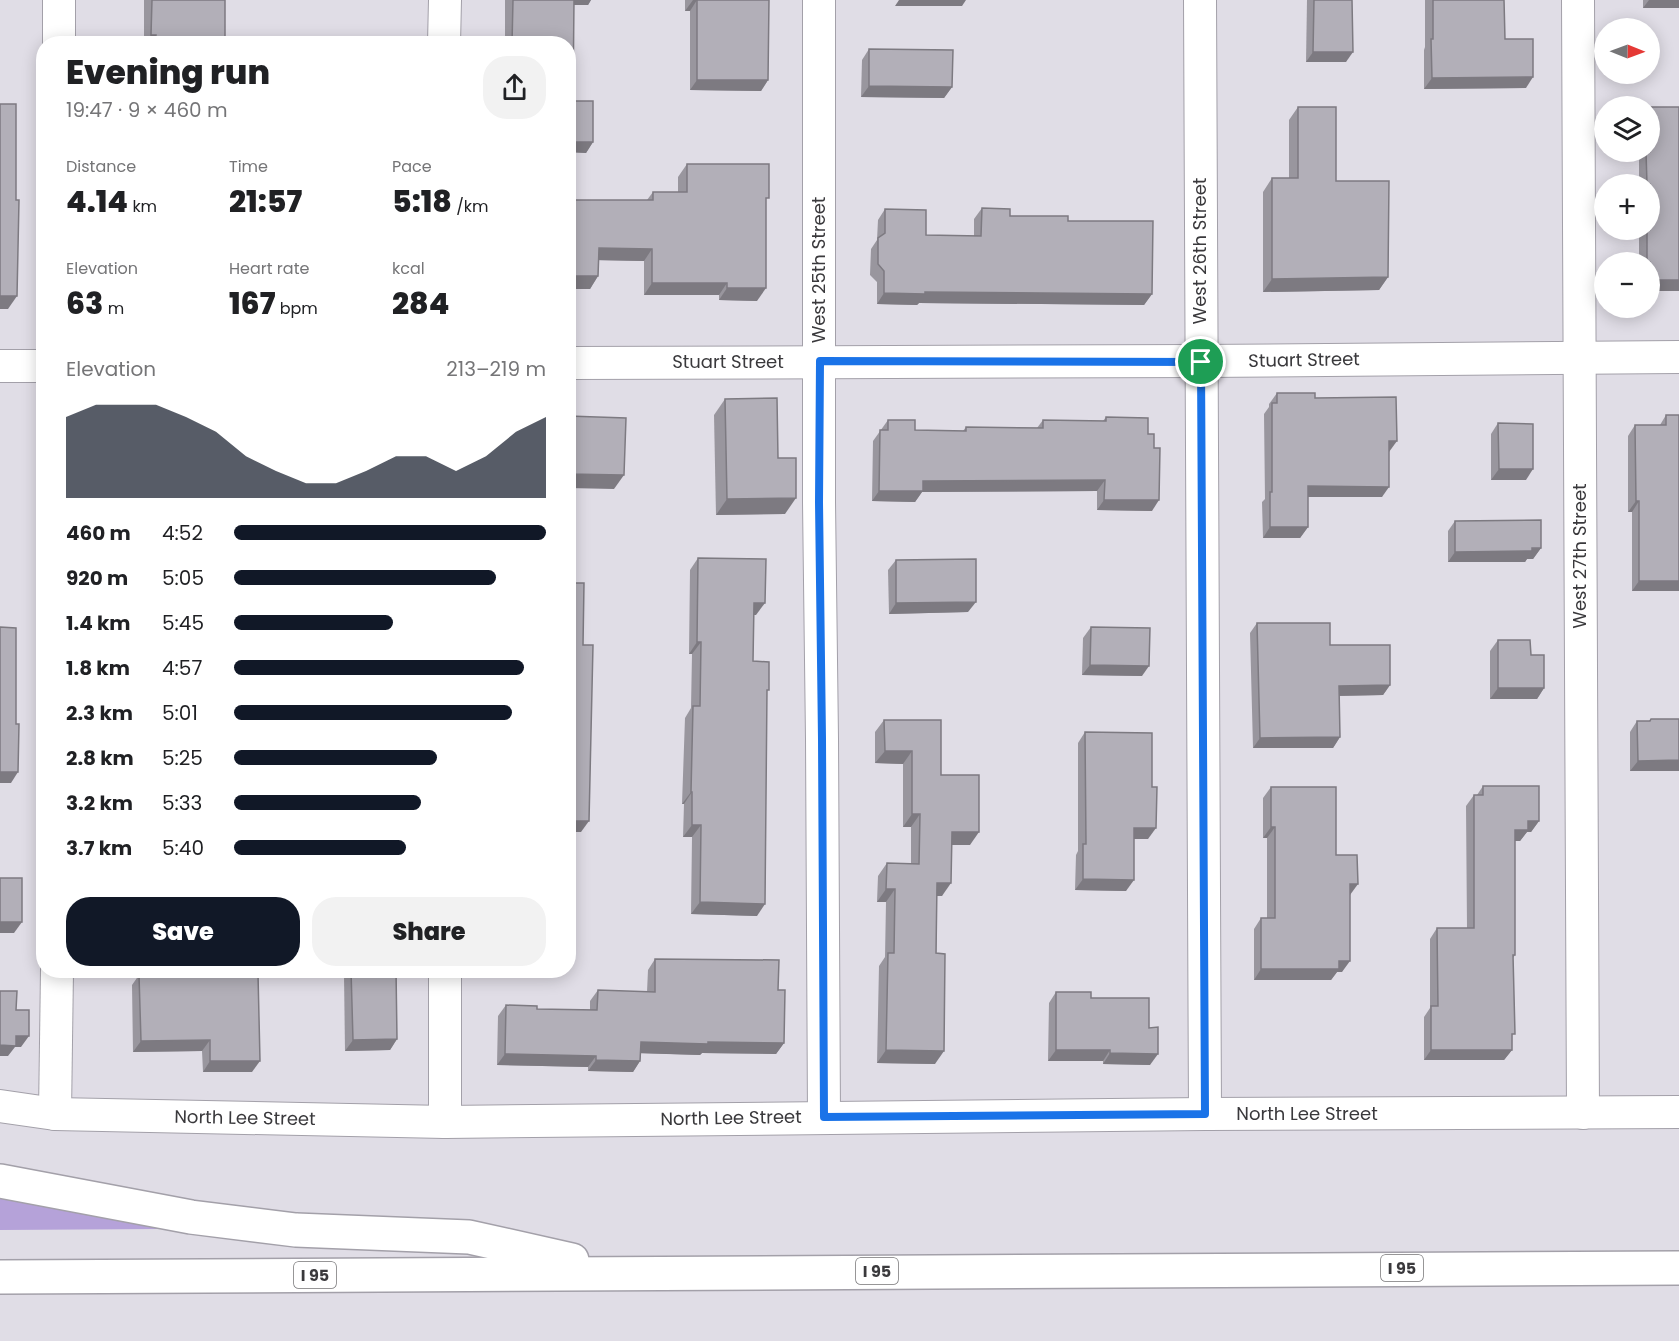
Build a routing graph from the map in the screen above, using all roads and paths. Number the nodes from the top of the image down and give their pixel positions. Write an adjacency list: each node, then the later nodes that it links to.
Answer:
1 (59, 0): 6 (street)
2 (445, 0): 7 (street)
3 (819, 0): 10 (street, West 25th Street)
4 (1200, 0): 11 (street, West 26th Street)
5 (1578, 0): 9 (street, West 27th Street)
6 (59, 36)
7 (444, 36)
8 (1679, 357): 9 (street, Stuart Street)
9 (1579, 358): 11 (street, Stuart Street); 19 (street, West 27th Street)
10 (820, 361): 11 (street, Stuart Street); 12 (street, Stuart Street); 22 (street, West 25th Street)
11 (1201, 362): 21 (street, West 26th Street)
12 (576, 363)
13 (0, 366): 14 (street)
14 (36, 366)
15 (57, 978): 20 (street)
16 (445, 978): 23 (street)
17 (0, 1106): 20 (street, North Lee Street)
18 (1679, 1112): 19 (street, North Lee Street)
19 (1583, 1113): 21 (street, North Lee Street)
20 (55, 1114): 23 (street, North Lee Street)
21 (1205, 1114): 22 (street, North Lee Street)
22 (824, 1117): 23 (street, North Lee Street)
23 (445, 1122)
24 (0, 1181): 26 (highway)
25 (1679, 1268): 26 (highway, I 95)
26 (630, 1273): 27 (highway, I 95)
27 (0, 1277)

